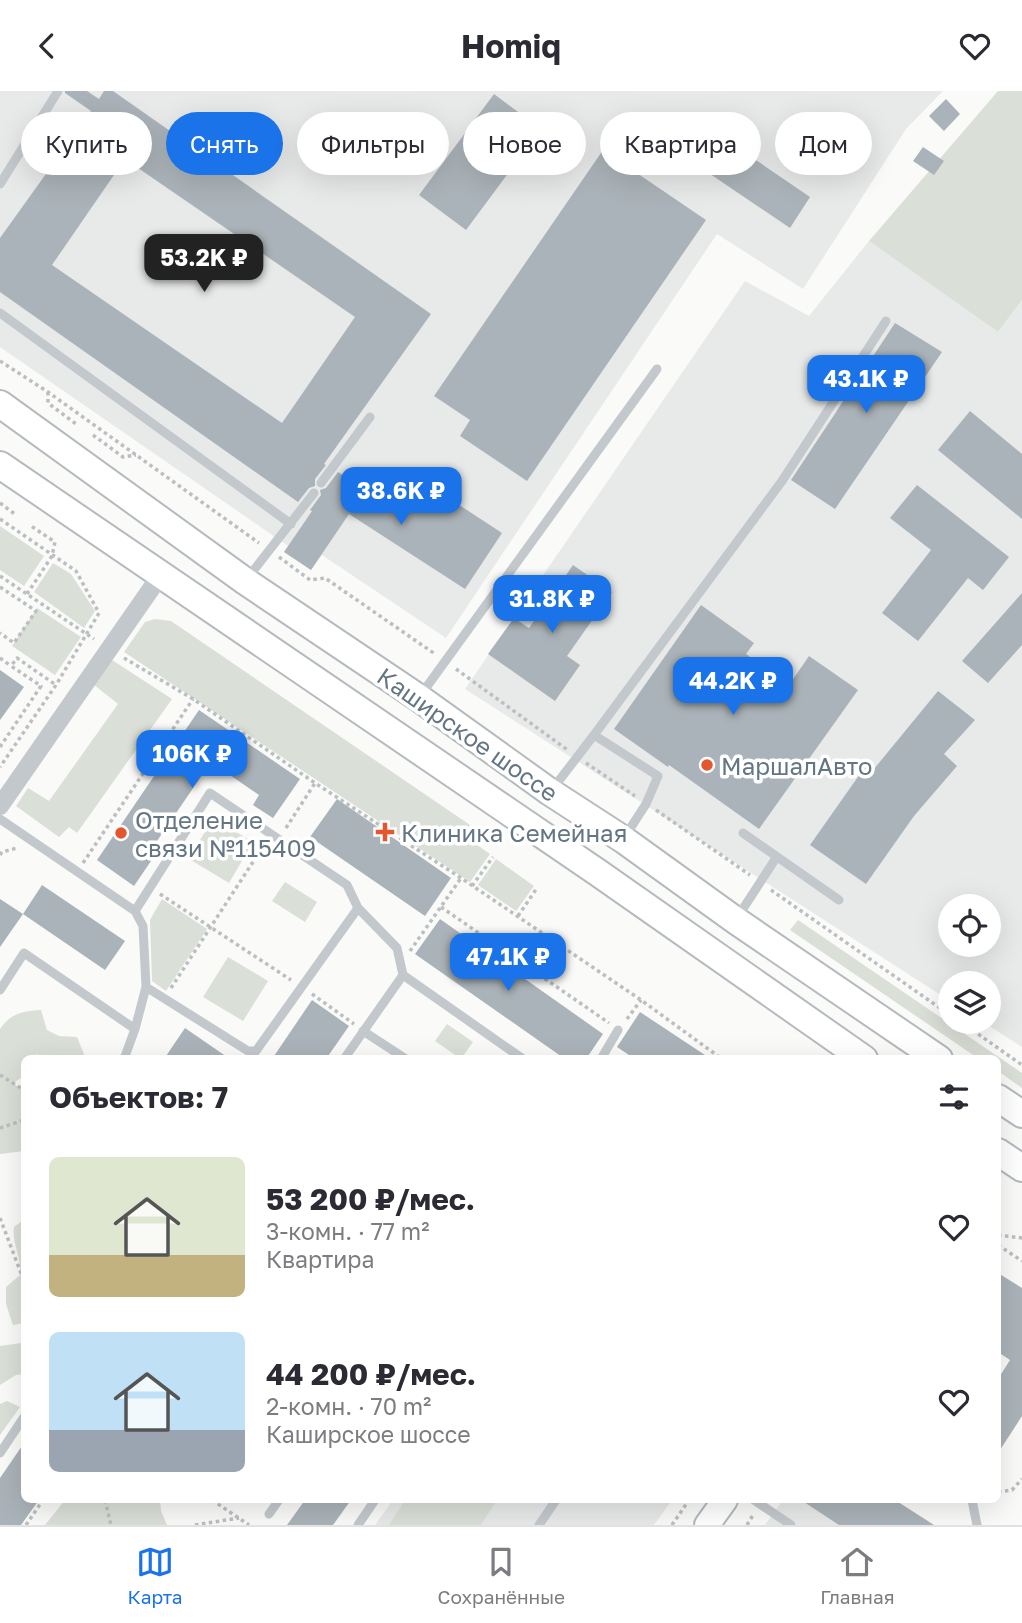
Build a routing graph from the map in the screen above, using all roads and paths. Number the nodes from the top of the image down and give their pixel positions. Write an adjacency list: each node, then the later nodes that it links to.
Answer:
1 (58, 91): 2 (lane)
2 (0, 184)
3 (0, 313): 19 (lane)
4 (887, 321): 39 (lane)
5 (0, 361): 7 (path)
6 (657, 369): 34 (lane)
7 (48, 392): 10 (path); 12 (path)
8 (0, 404): 25 (main road, Каширское шоссе)
9 (370, 417): 14 (lane)
10 (76, 424)
11 (93, 435): 12 (path)
12 (138, 455): 21 (path)
13 (0, 465): 24 (main road, Каширское шоссе)
14 (321, 483)
15 (314, 493): 19 (lane)
16 (0, 503): 17 (path)
17 (16, 515)
18 (0, 519): 22 (path)
19 (291, 524): 21 (lane)
20 (32, 526): 22 (path)
21 (269, 550): 25 (lane); 34 (path)
22 (52, 555): 28 (path); 31 (path)
23 (0, 576): 27 (path)
24 (160, 576): 32 (street); 84 (main road, Каширское шоссе)
25 (245, 581): 37 (main road, Каширское шоссе)
26 (0, 587): 29 (path)
27 (20, 589): 28 (path); 29 (path)
28 (27, 594): 31 (path)
29 (15, 597): 30 (path)
30 (0, 633)
31 (87, 634): 32 (path); 36 (path)
32 (108, 649): 38 (path); 47 (street)
33 (0, 658): 35 (path)
34 (444, 661): 37 (lane); 41 (path)
35 (11, 666): 36 (path); 40 (path)
36 (55, 685): 42 (path)
37 (419, 698): 45 (main road, Каширское шоссе)
38 (193, 699): 44 (path); 54 (path)
39 (594, 735): 41 (lane); 46 (lane)
40 (0, 747)
41 (578, 758): 45 (lane); 46 (path)
42 (2, 760): 43 (path)
43 (0, 767)
44 (315, 783): 50 (path); 55 (path)
45 (550, 792): 51 (main road, Каширское шоссе)
46 (646, 804): 51 (lane); 56 (path)
47 (0, 806)
48 (0, 819): 54 (lane)
49 (743, 834): 53 (lane)
50 (275, 837): 58 (lane); 62 (lane); 66 (path)
51 (624, 840): 65 (main road, Каширское шоссе)
52 (493, 857): 57 (path)
53 (776, 858): 56 (lane); 60 (lane)
54 (76, 873): 63 (lane)
55 (461, 878): 57 (path); 61 (path)
56 (761, 882): 65 (lane); 73 (path)
57 (472, 886): 64 (path)
58 (150, 887): 63 (lane); 66 (path)
59 (537, 888): 64 (path)
60 (839, 900)
61 (441, 907): 67 (path); 75 (path)
62 (358, 908): 67 (lane); 69 (lane)
63 (135, 911): 68 (lane)
64 (518, 916): 72 (path)
65 (735, 920): 85 (main road, Каширское шоссе)
66 (211, 928): 69 (path); 71 (path)
67 (402, 970): 76 (lane); 81 (lane)
68 (146, 987): 71 (lane); 74 (lane)
69 (303, 988): 71 (lane); 76 (path)
70 (0, 990): 74 (lane)
71 (164, 999)
72 (641, 1000): 75 (path); 83 (path)
73 (938, 1007)
74 (135, 1028): 78 (lane)
75 (618, 1030): 82 (lane)
76 (363, 1031): 79 (lane); 80 (lane)
77 (978, 1034): 86 (path)
78 (125, 1055)
79 (347, 1055)
80 (399, 1055)
81 (518, 1055)
82 (603, 1055)
83 (717, 1055)
84 (858, 1055)
85 (933, 1055)
86 (1022, 1065)
87 (0, 1075): 88 (path)
88 (21, 1088)
89 (1001, 1103): 90 (main road)
90 (1022, 1114)
91 (21, 1121): 92 (path)
92 (0, 1128)
93 (1001, 1154): 94 (main road)
94 (1022, 1168)
95 (0, 1218): 100 (path)
96 (1001, 1235): 97 (path)
97 (1022, 1238)
98 (1001, 1247): 99 (path)
99 (1022, 1261)
100 (21, 1273)
101 (21, 1422): 102 (lane)
102 (0, 1453)
103 (1022, 1479): 104 (path)
104 (1001, 1492)
105 (41, 1503): 117 (path)
106 (106, 1503): 118 (path)
107 (216, 1503): 116 (path)
108 (277, 1503): 115 (lane)
109 (373, 1503): 121 (lane)
110 (554, 1503): 122 (lane)
111 (688, 1503): 123 (path)
112 (723, 1503): 124 (main road)
113 (758, 1503): 125 (lane)
114 (973, 1503): 126 (lane)
115 (269, 1514)
116 (239, 1518): 119 (path); 120 (path)
117 (26, 1525)
118 (111, 1525)
119 (195, 1525)
120 (249, 1525)
121 (358, 1525)
122 (539, 1525)
123 (672, 1525)
124 (707, 1525)
125 (791, 1525)
126 (977, 1525)

